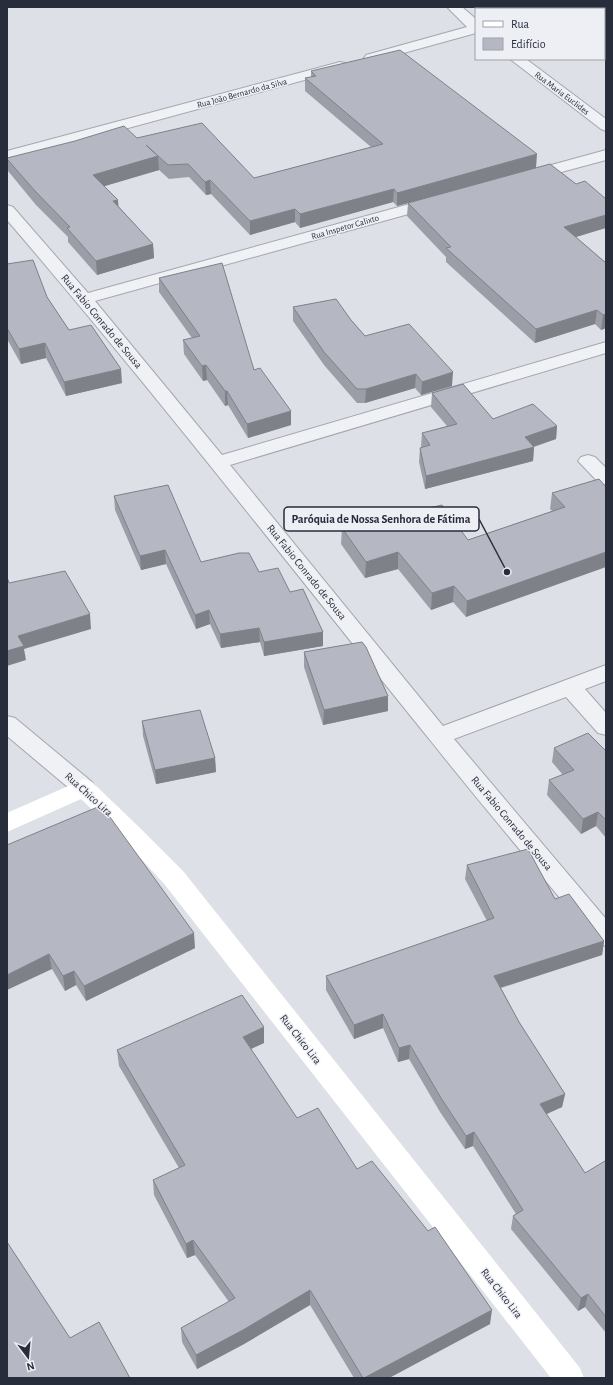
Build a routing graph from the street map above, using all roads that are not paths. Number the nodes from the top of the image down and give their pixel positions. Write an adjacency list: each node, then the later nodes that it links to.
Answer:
1 (454, 7): 2 (street)
2 (475, 27)
3 (475, 28): 7 (street, Rua João Bernardo da Silva)
4 (518, 60): 5 (street, Rua Maria Euclides)
5 (606, 126)
6 (606, 154): 8 (street)
7 (7, 156)
8 (514, 180)
9 (452, 197): 11 (street, Rua Inspetor Calixto)
10 (7, 210): 11 (street, Rua Fabio Conrado de Sousa)
11 (84, 299): 14 (street, Rua Fabio Conrado de Sousa)
12 (606, 347): 14 (street)
13 (588, 461): 15 (street)
14 (218, 462): 20 (street, Rua Fabio Conrado de Sousa)
15 (606, 479)
16 (606, 673): 17 (street)
17 (570, 687): 19 (street); 20 (street)
18 (7, 724): 21 (street, Rua Chico Lira)
19 (606, 726)
20 (439, 736): 23 (street, Rua Fabio Conrado de Sousa)
21 (84, 788): 22 (street); 24 (street, Rua Chico Lira)
22 (7, 823)
23 (606, 936)
24 (569, 1378)

